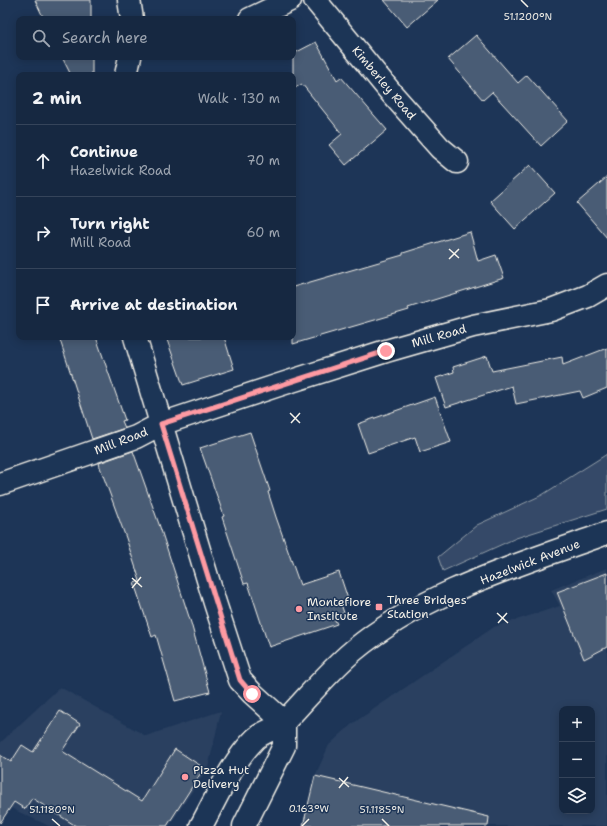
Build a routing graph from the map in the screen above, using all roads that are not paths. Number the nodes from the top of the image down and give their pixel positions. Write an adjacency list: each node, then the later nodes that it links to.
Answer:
1 (129, 0): 4 (street)
2 (290, 0): 5 (street)
3 (315, 0): 8 (street, Kimberley Road)
4 (132, 16)
5 (256, 16)
6 (129, 60): 7 (street)
7 (127, 72)
8 (457, 162)
9 (607, 285): 11 (street, Mill Road)
10 (136, 340): 11 (street)
11 (161, 424): 12 (street, Mill Road); 14 (street)
12 (0, 484)
13 (607, 533): 14 (street, Hazelwick Avenue)
14 (284, 722): 15 (street, Hazelwick Avenue); 16 (street)
15 (201, 826)
16 (244, 826)

